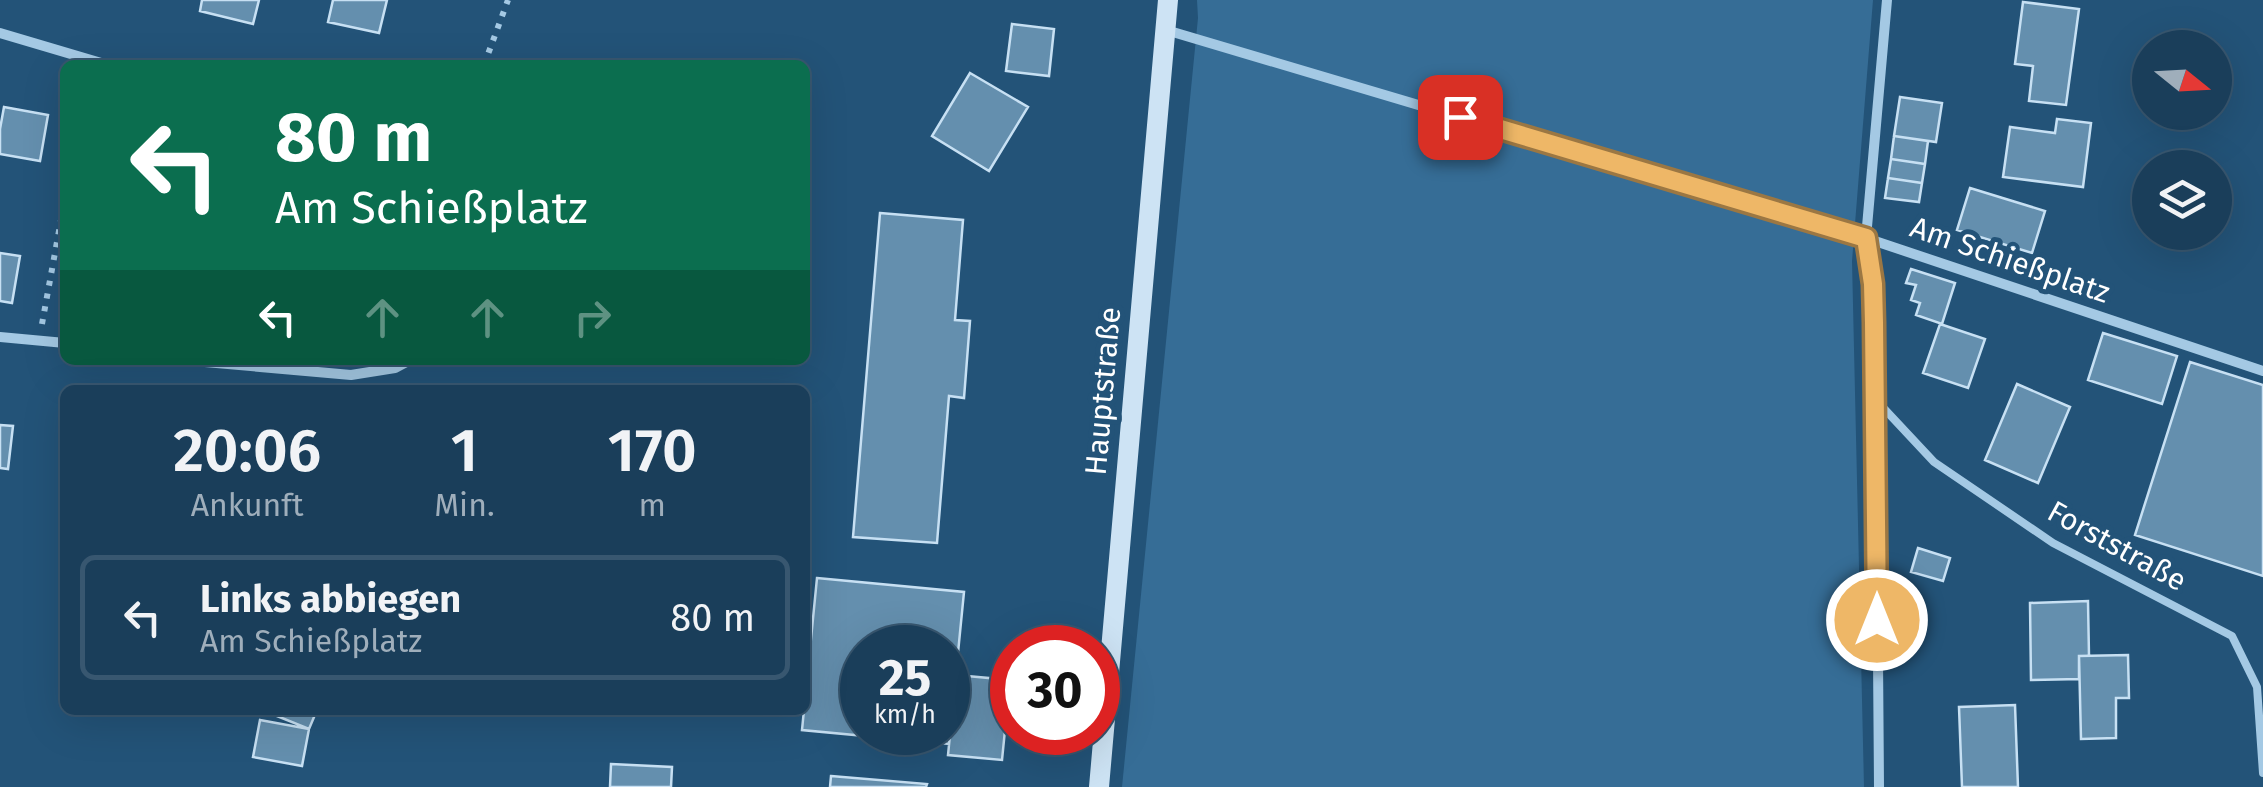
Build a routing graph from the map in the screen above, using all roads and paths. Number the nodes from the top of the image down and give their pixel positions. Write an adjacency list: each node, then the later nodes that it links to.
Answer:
1 (508, 0): 7 (path)
2 (1168, 0): 4 (main road, Hauptstraße)
3 (1887, 0): 9 (street)
4 (1165, 30): 9 (street, Am Schießplatz); 18 (main road, Hauptstraße)
5 (0, 34): 6 (street)
6 (91, 60)
7 (486, 60)
8 (60, 225): 11 (path)
9 (1866, 238): 15 (street, Am Schießplatz); 16 (street)
10 (0, 337): 11 (street)
11 (39, 340): 12 (street)
12 (60, 342)
13 (238, 365): 14 (street)
14 (401, 365)
15 (2263, 371)
16 (1876, 400): 17 (lane, Forststraße); 19 (street)
17 (2263, 773)
18 (1099, 787)
19 (1879, 787)

